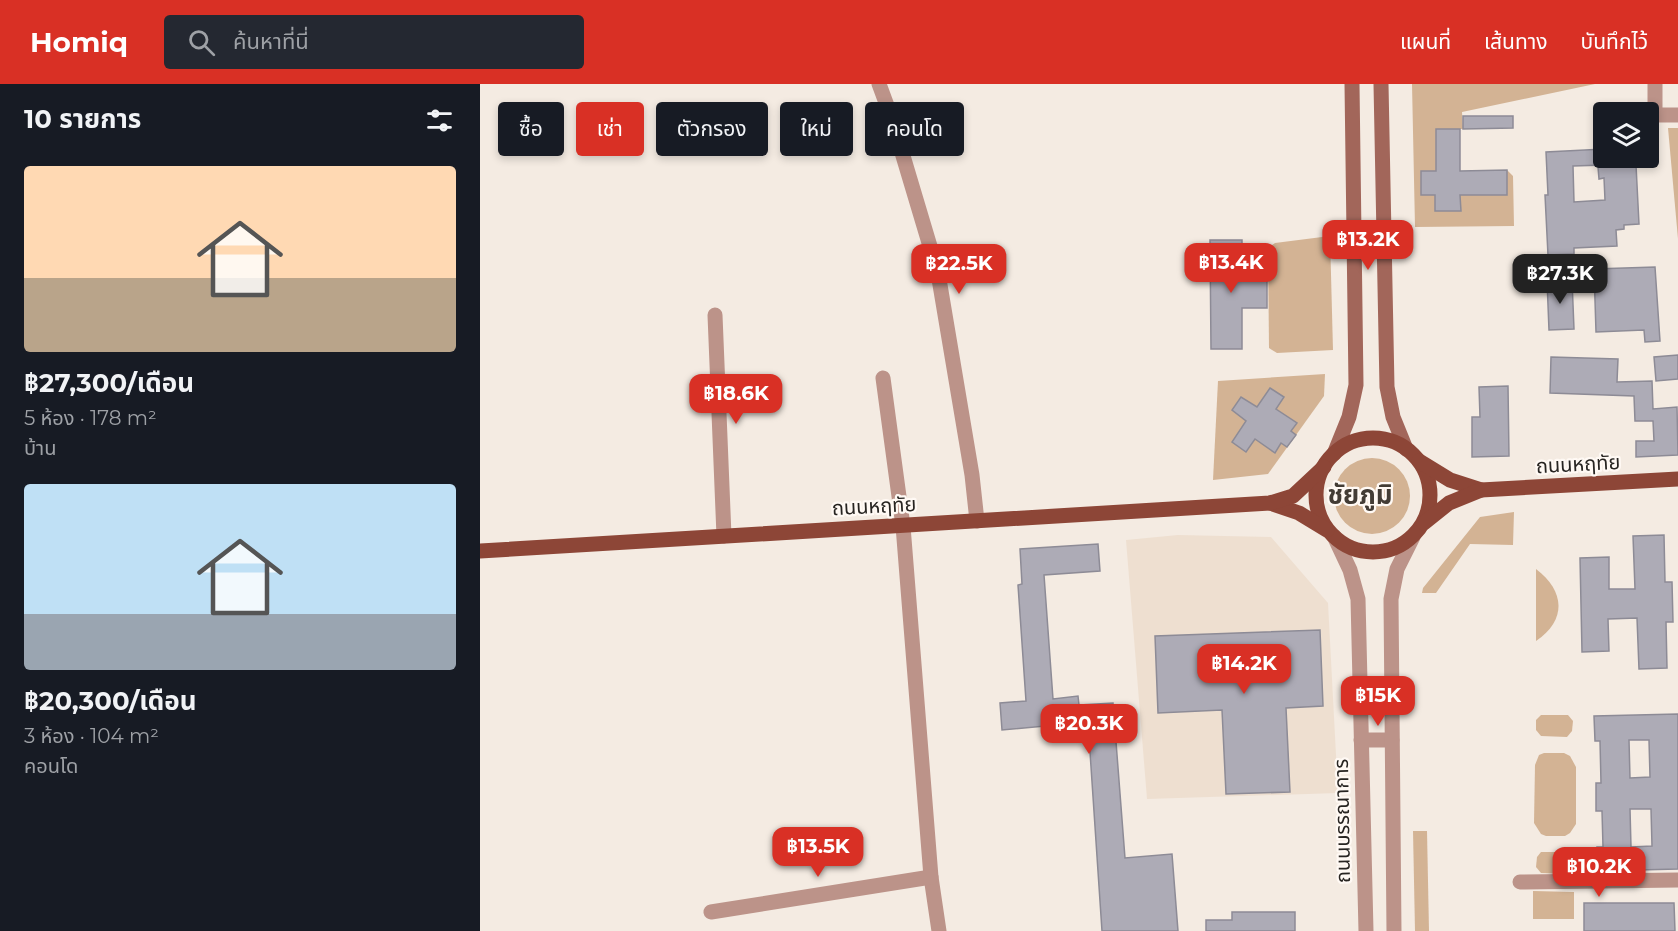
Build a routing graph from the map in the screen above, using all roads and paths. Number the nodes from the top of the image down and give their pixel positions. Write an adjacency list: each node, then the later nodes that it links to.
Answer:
1 (879, 84): 15 (street)
2 (1352, 84): 9 (main road)
3 (1381, 84): 8 (main road)
4 (1655, 84): 5 (street)
5 (1678, 115)
6 (715, 315): 19 (street)
7 (883, 378): 17 (street)
8 (1406, 448): 9 (main road); 10 (main road)
9 (1334, 454): 11 (main road)
10 (1418, 460): 13 (main road, ถนนหฤทัย); 16 (main road)
11 (1324, 467): 14 (main road, ถนนหฤทัย); 18 (main road)
12 (1678, 479): 13 (main road, ถนนหฤทัย)
13 (1481, 490): 16 (main road, ถนนหฤทัย)
14 (1270, 503): 15 (main road, ถนนหฤทัย); 18 (main road, ถนนหฤทัย)
15 (977, 521): 17 (main road, ถนนหฤทัย)
16 (1423, 524): 20 (main road)
17 (903, 526): 19 (main road, ถนนหฤทัย); 24 (street)
18 (1332, 534): 20 (main road); 22 (street, ถนนบรรณาการ)
19 (724, 536): 21 (main road, ถนนหฤทัย)
20 (1413, 537): 23 (street)
21 (480, 551)
22 (1361, 740): 23 (street); 29 (street, ถนนบรรณาการ)
23 (1392, 740): 30 (street)
24 (932, 877): 27 (street); 28 (street)
25 (1678, 880): 26 (street)
26 (1520, 882)
27 (711, 912)
28 (939, 931)
29 (1366, 931)
30 (1394, 931)

